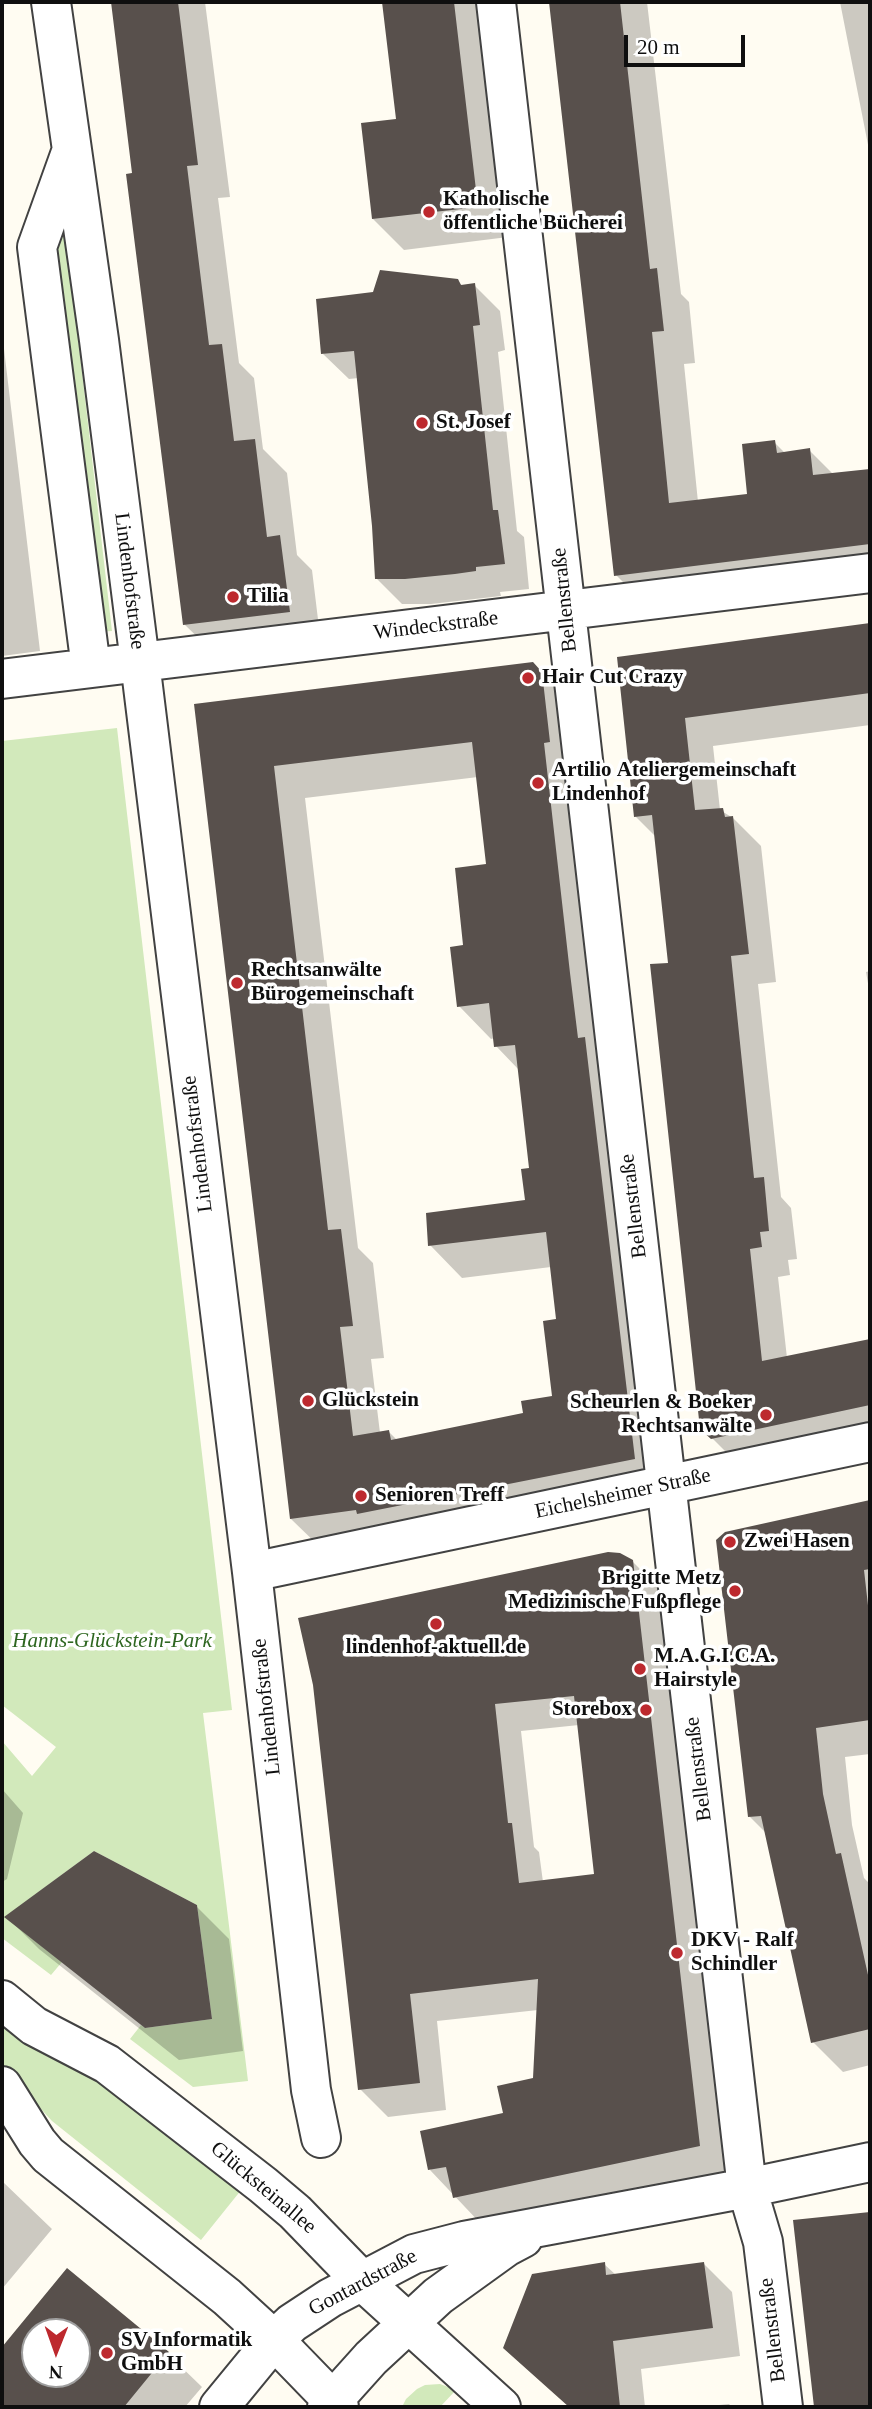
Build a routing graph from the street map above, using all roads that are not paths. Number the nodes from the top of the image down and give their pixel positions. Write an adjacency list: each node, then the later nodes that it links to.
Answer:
1 (51, 2): 3 (street, Lindenhofstraße)
2 (496, 2): 5 (street, Bellenstraße)
3 (72, 150): 6 (street, Lindenhofstraße); 7 (street, Lindenhofstraße)
4 (870, 573): 5 (street, Windeckstraße)
5 (566, 610): 6 (street, Windeckstraße); 10 (street, Bellenstraße)
6 (140, 662): 7 (street, Windeckstraße); 11 (street, Lindenhofstraße)
7 (91, 668): 8 (street, Windeckstraße)
8 (2, 679)
9 (870, 1442): 10 (street, Eichelsheimer Straße)
10 (667, 1485): 11 (street, Eichelsheimer Straße); 16 (street, Bellenstraße)
11 (251, 1573): 14 (street, Lindenhofstraße)
12 (2, 2000): 18 (street, Glücksteinallee)
13 (2, 2086): 20 (street)
14 (321, 2138)
15 (870, 2162): 16 (street, Gontardstraße)
16 (747, 2188): 17 (street, Gontardstraße); 24 (street, Bellenstraße)
17 (546, 2226): 18 (street, Gontardstraße); 19 (street, Gontardstraße)
18 (361, 2280): 19 (street, Glücksteinallee); 20 (street, Gontardstraße)
19 (408, 2323): 21 (street, Gontardstraße); 23 (street, Glücksteinallee)
20 (274, 2340): 21 (street); 22 (street, Gontardstraße)
21 (333, 2405)
22 (219, 2407)
23 (501, 2407)
24 (783, 2407)

